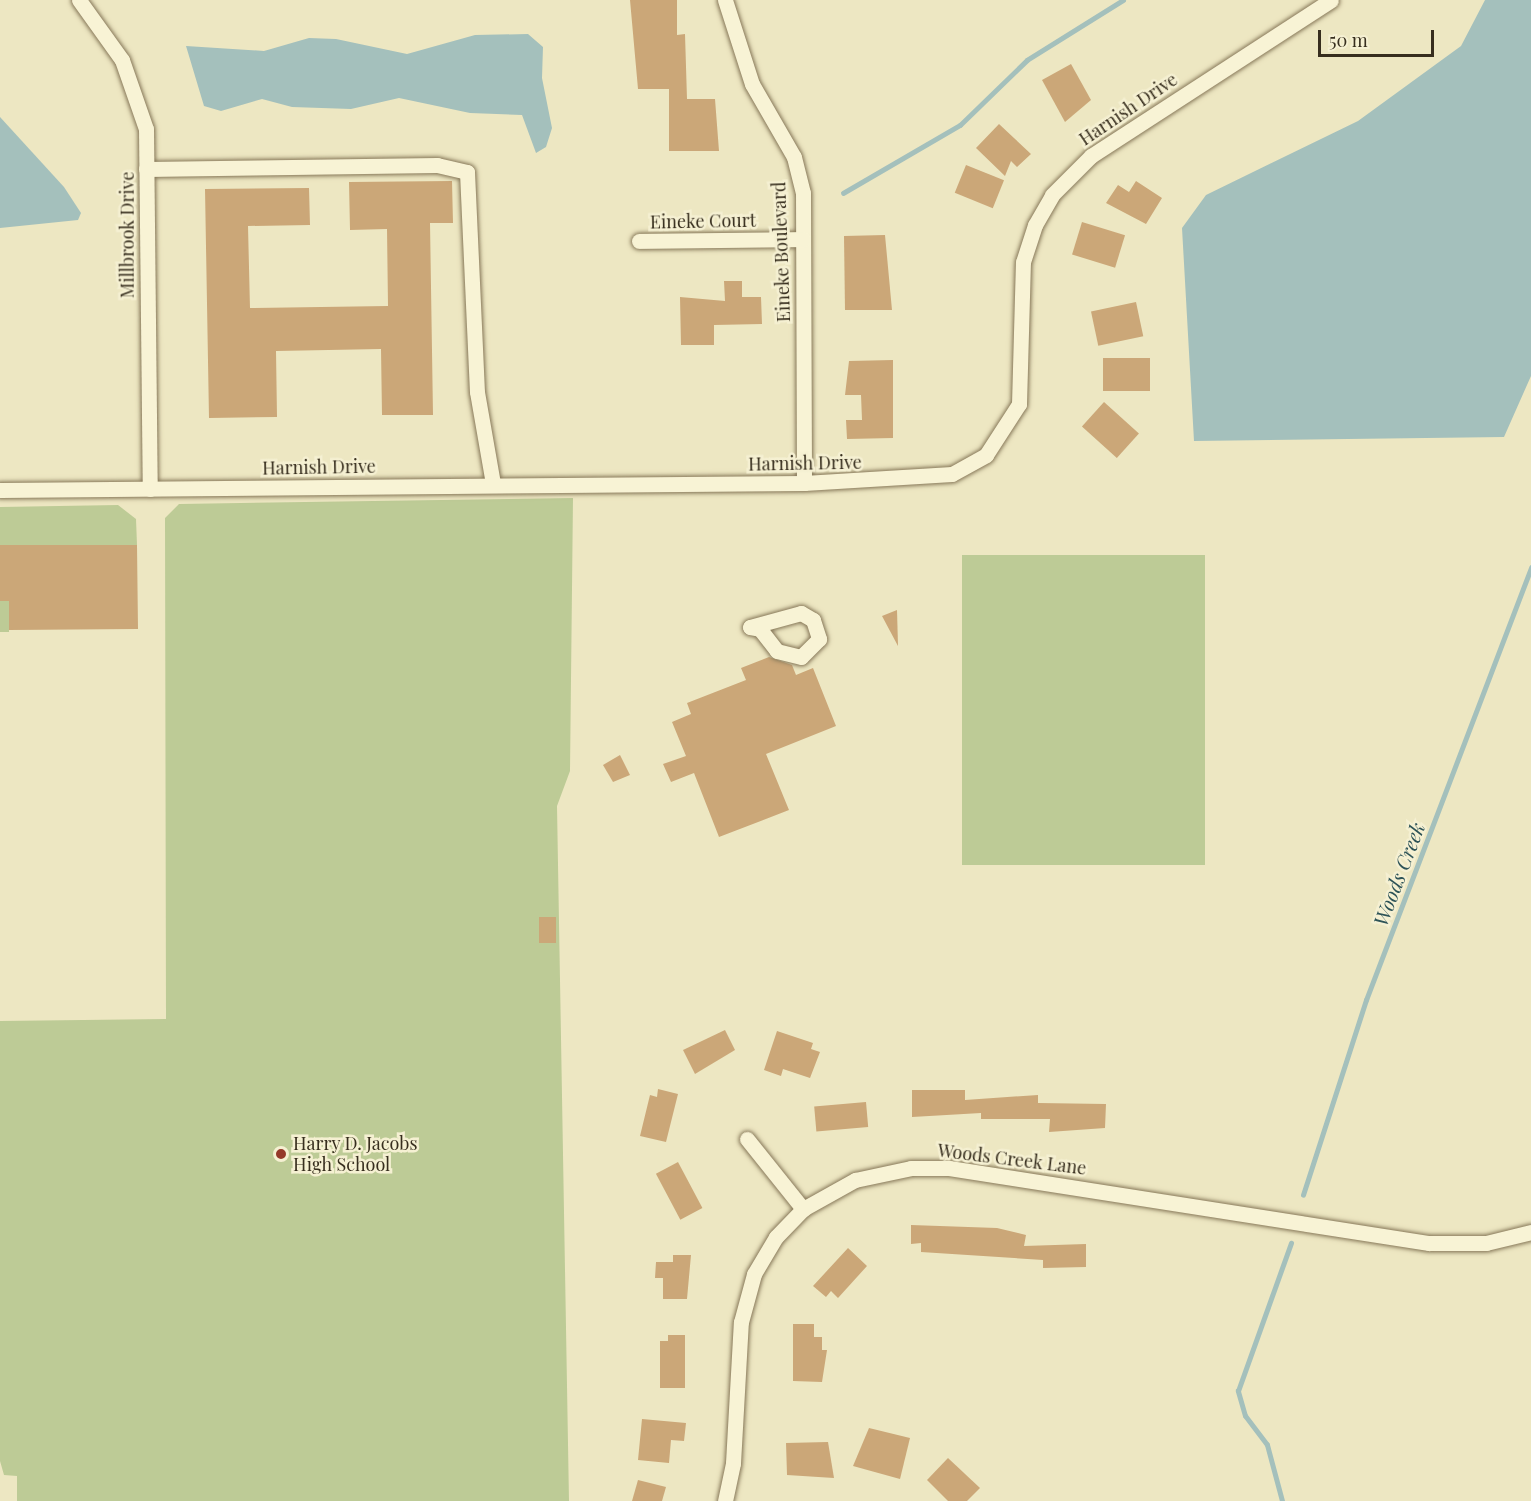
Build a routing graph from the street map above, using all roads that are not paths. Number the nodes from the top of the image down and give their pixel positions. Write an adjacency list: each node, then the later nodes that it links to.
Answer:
1 (79, 0): 4 (street, Millbrook Drive)
2 (724, 0): 5 (street, Eineke Boulevard)
3 (1331, 0): 7 (street, Harnish Drive)
4 (147, 169): 8 (street); 9 (street, Millbrook Drive)
5 (803, 239): 6 (street, Eineke Court); 7 (street, Eineke Boulevard)
6 (639, 241)
7 (804, 483): 8 (street, Harnish Drive)
8 (493, 484): 9 (street, Harnish Drive)
9 (150, 489): 10 (street, Harnish Drive)
10 (0, 490)
11 (747, 1138): 12 (street)
12 (803, 1209): 13 (street, Woods Creek Lane); 14 (street, Woods Creek Lane)
13 (1531, 1232)
14 (725, 1501)

